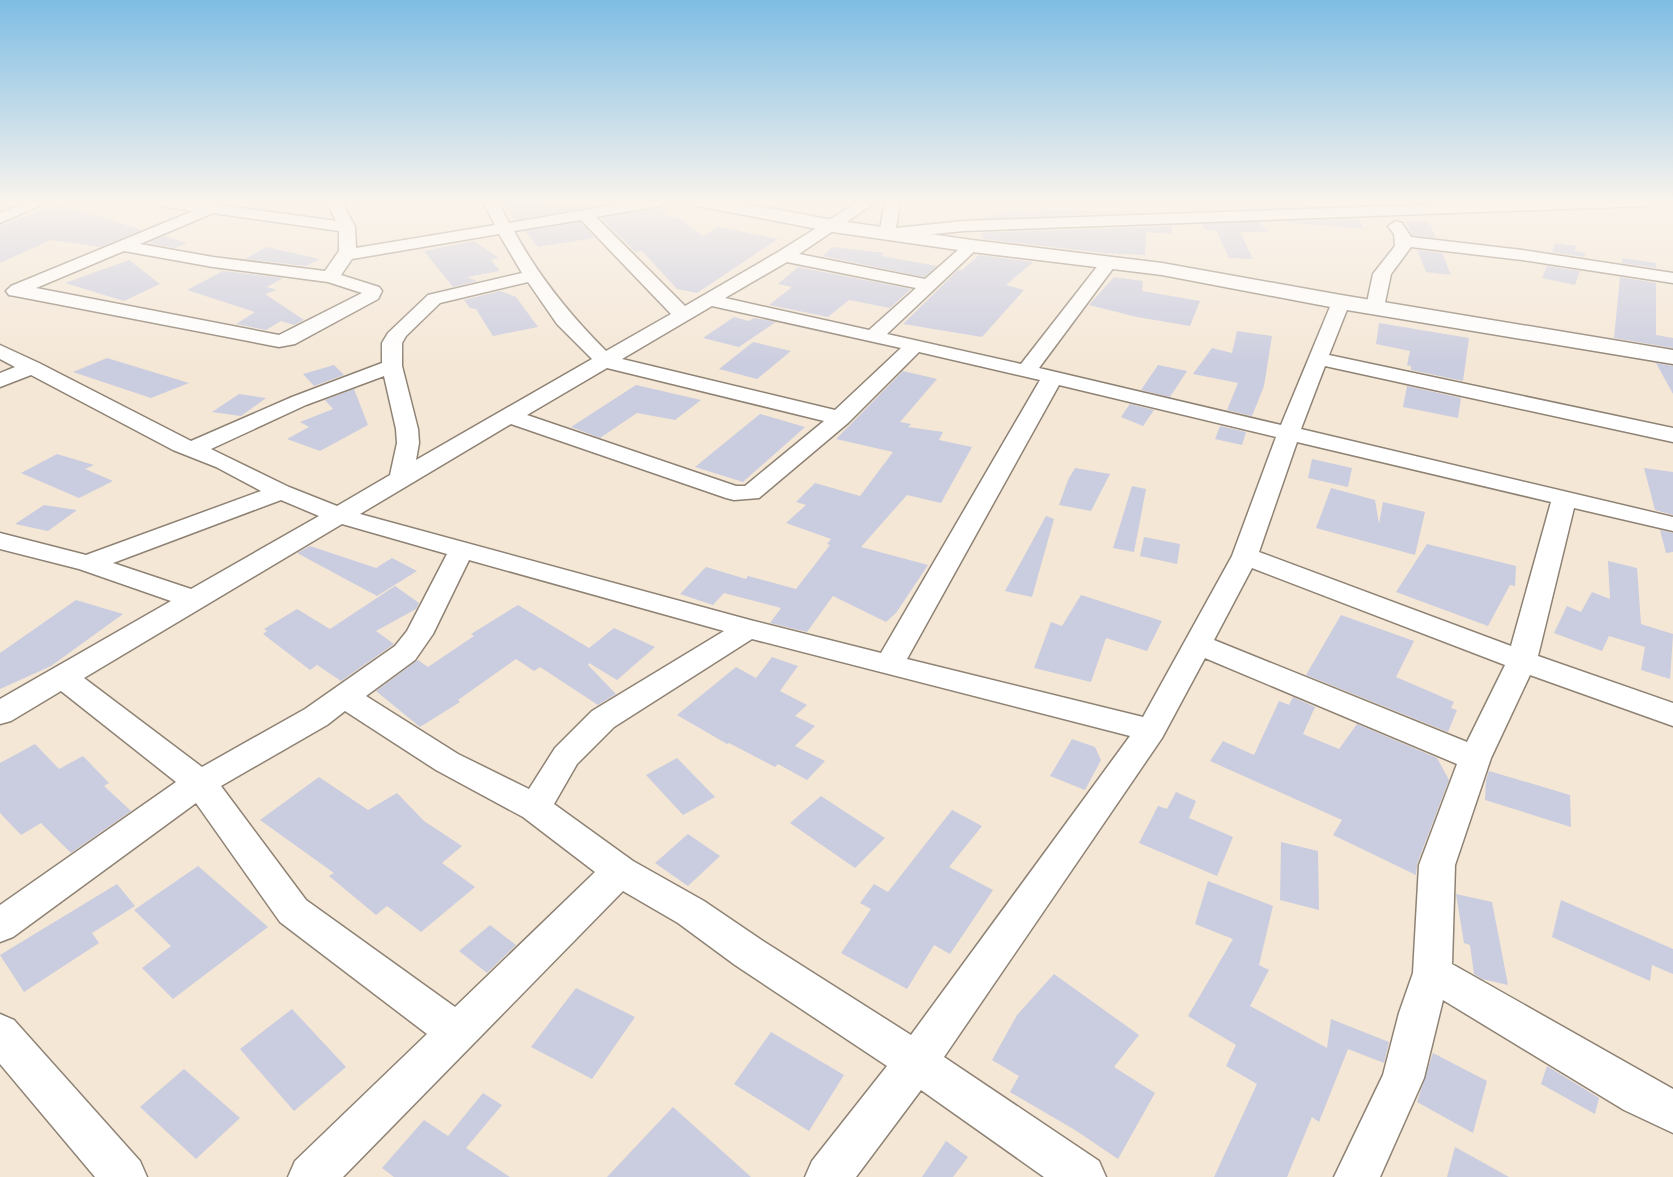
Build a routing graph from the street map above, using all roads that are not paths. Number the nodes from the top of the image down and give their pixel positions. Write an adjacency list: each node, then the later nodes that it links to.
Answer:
1 (95, 257): 17 (street)
2 (184, 257): 14 (street)
3 (346, 257): 14 (street)
4 (519, 257): 13 (street)
5 (626, 257): 21 (street)
6 (782, 257): 18 (street)
7 (789, 257): 16 (street)
8 (959, 257): 16 (street)
9 (1060, 257): 12 (main road)
10 (1397, 257): 20 (street)
11 (1535, 257): 15 (street)
12 (1109, 263): 19 (main road); 30 (street)
13 (532, 276): 27 (street); 28 (street)
14 (330, 277): 17 (street)
15 (1673, 278)
16 (927, 285): 22 (street)
17 (8, 294)
18 (710, 300): 21 (street); 22 (street)
19 (1341, 302): 20 (main road); 26 (street)
20 (1375, 308): 25 (main road)
21 (683, 315): 27 (street)
22 (872, 337): 23 (street)
23 (914, 346): 30 (street); 34 (street)
24 (0, 351): 29 (street)
25 (1673, 357)
26 (1319, 358): 35 (street); 36 (street)
27 (605, 361): 33 (street); 34 (street)
28 (392, 366): 37 (street); 38 (street)
29 (32, 367): 32 (street); 37 (street)
30 (1026, 371): 31 (street)
31 (1052, 378): 35 (street); 51 (street)
32 (0, 381)
33 (511, 417): 34 (street); 38 (street)
34 (840, 418)
35 (1288, 434): 40 (street); 45 (street)
36 (1673, 435)
37 (192, 449): 39 (street)
38 (401, 480): 41 (street)
39 (281, 492): 41 (street); 46 (street)
40 (1564, 498): 42 (street); 50 (street)
41 (340, 516): 44 (street); 47 (street)
42 (1673, 524)
43 (0, 541): 46 (street)
44 (462, 549): 48 (street); 53 (street)
45 (1245, 556): 49 (street); 50 (street)
46 (88, 563): 47 (street)
47 (196, 600): 52 (street)
48 (748, 629): 51 (street); 59 (street)
49 (1198, 644): 56 (street); 57 (street)
50 (1522, 661): 55 (street); 57 (street)
51 (890, 663): 56 (street)
52 (63, 676): 54 (street); 58 (street)
53 (342, 697): 58 (street); 59 (street)
54 (0, 713)
55 (1673, 715)
56 (1151, 730): 65 (street)
57 (1475, 758): 62 (street)
58 (200, 783): 61 (street); 64 (street)
59 (535, 808): 60 (street)
60 (620, 871): 64 (street); 65 (street)
61 (0, 926)
62 (1432, 973): 66 (street); 71 (street)
63 (0, 1033): 67 (street)
64 (458, 1033): 68 (street)
65 (916, 1062): 69 (street); 70 (street)
66 (1673, 1112)
67 (124, 1177)
68 (311, 1177)
69 (828, 1177)
70 (1083, 1177)
71 (1358, 1177)

